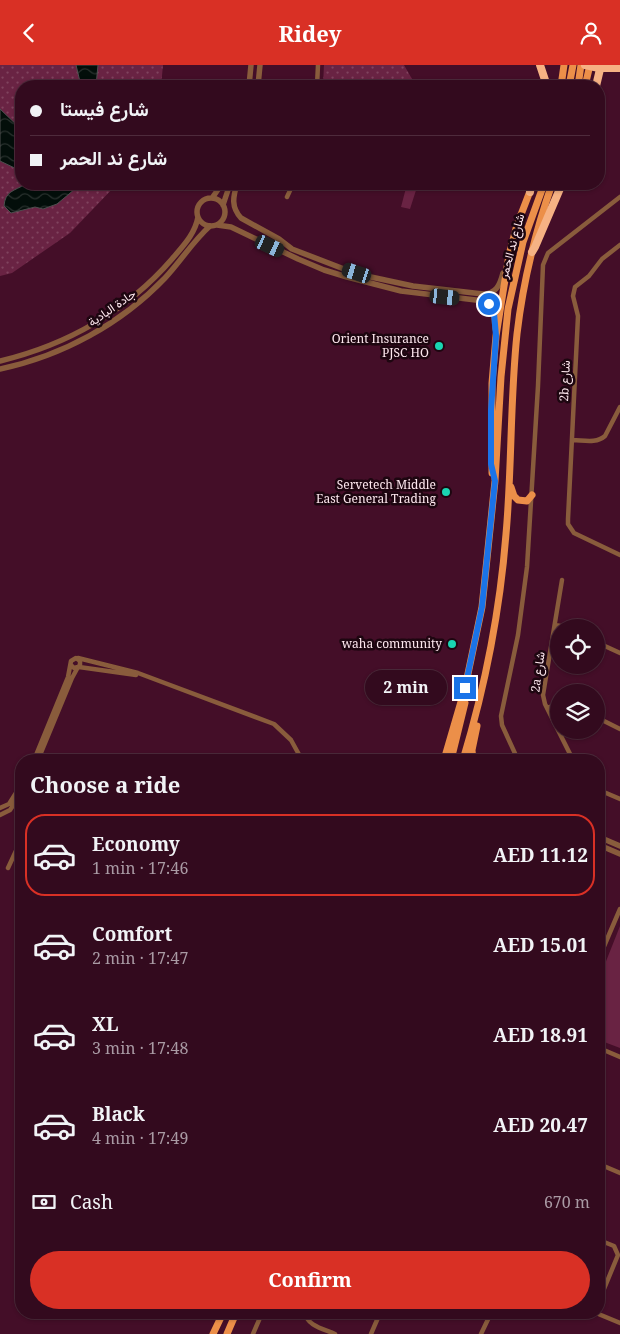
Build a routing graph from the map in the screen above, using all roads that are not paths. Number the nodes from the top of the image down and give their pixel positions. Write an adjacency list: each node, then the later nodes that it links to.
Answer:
1 (251, 65): 12 (street)
2 (260, 65): 13 (street)
3 (318, 65): 14 (street)
4 (540, 65): 15 (highway)
5 (564, 65): 16 (main road)
6 (573, 65): 17 (main road)
7 (581, 65): 18 (main road)
8 (585, 65): 11 (highway, bridge)
9 (590, 65): 19 (main road)
10 (601, 65): 20 (highway)
11 (620, 68)
12 (250, 80)
13 (259, 80)
14 (317, 80)
15 (545, 80)
16 (562, 80)
17 (570, 80)
18 (579, 80)
19 (586, 80)
20 (597, 80)
21 (218, 190): 31 (street)
22 (228, 190): 32 (street)
23 (235, 190): 38 (street)
24 (290, 190): 29 (street)
25 (530, 190): 37 (main road)
26 (542, 190): 45 (main road, شارع ند الحمر)
27 (550, 190): 36 (main road, شارع ند الحمر)
28 (560, 190): 36 (highway)
29 (287, 197)
30 (620, 197): 47 (street)
31 (212, 198): 32 (street); 33 (street)
32 (223, 205): 34 (street)
33 (198, 217): 34 (street); 41 (street, جادة البادية)
34 (213, 225): 39 (street); 42 (street, جادة البادية)
35 (620, 245): 44 (street, 2b شارع)
36 (532, 252): 46 (main road, شارع ند الحمر)
37 (510, 255): 38 (street); 40 (main road)
38 (450, 290): 39 (street)
39 (445, 297): 40 (street)
40 (496, 336): 45 (main road)
41 (0, 361)
42 (0, 369)
43 (620, 407): 44 (street)
44 (572, 439): 48 (street, 2b شارع)
45 (495, 481): 51 (main road, شارع ند الحمر)
46 (509, 483): 47 (main road); 59 (main road, شارع ند الحمر)
47 (532, 495): 71 (street)
48 (620, 554)
49 (562, 580): 50 (street, 2a شارع)
50 (556, 619)
51 (475, 646): 67 (main road, شارع ند الحمر); 68 (main road)
52 (605, 646): 53 (street)
53 (620, 653)
54 (550, 655): 61 (street, 2a شارع)
55 (78, 658): 56 (street); 57 (street); 58 (street)
56 (71, 665): 57 (street); 64 (street)
57 (79, 667): 58 (street); 65 (street)
58 (155, 680): 66 (street)
59 (479, 698): 69 (main road, شارع ند الحمر); 70 (main road)
60 (550, 707): 61 (street)
61 (547, 708): 72 (street, 2a شارع)
62 (605, 722): 63 (street)
63 (620, 729)
64 (36, 754)
65 (40, 754)
66 (299, 754)
67 (446, 754)
68 (453, 754)
69 (464, 754)
70 (472, 754)
71 (515, 754)
72 (570, 754)
73 (605, 793): 75 (street)
74 (15, 794): 77 (street)
75 (620, 799)
76 (15, 803): 78 (street)
77 (0, 808)
78 (0, 815)
79 (605, 840): 80 (street)
80 (620, 846)
81 (605, 848): 83 (street)
82 (15, 853): 84 (street)
83 (620, 854)
84 (8, 868)
85 (620, 909): 86 (street)
86 (605, 945)
87 (605, 1051): 88 (street)
88 (620, 1057)
89 (605, 1167): 90 (street)
90 (620, 1173)
91 (605, 1242): 92 (street)
92 (605, 1286)
93 (605, 1317): 100 (street)
94 (220, 1319): 101 (main road)
95 (233, 1319): 102 (main road)
96 (259, 1319): 103 (street)
97 (307, 1319): 104 (street)
98 (377, 1319): 105 (street)
99 (488, 1319): 106 (street)
100 (620, 1323)
101 (213, 1334)
102 (227, 1334)
103 (253, 1334)
104 (335, 1334)
105 (371, 1334)
106 (481, 1334)

